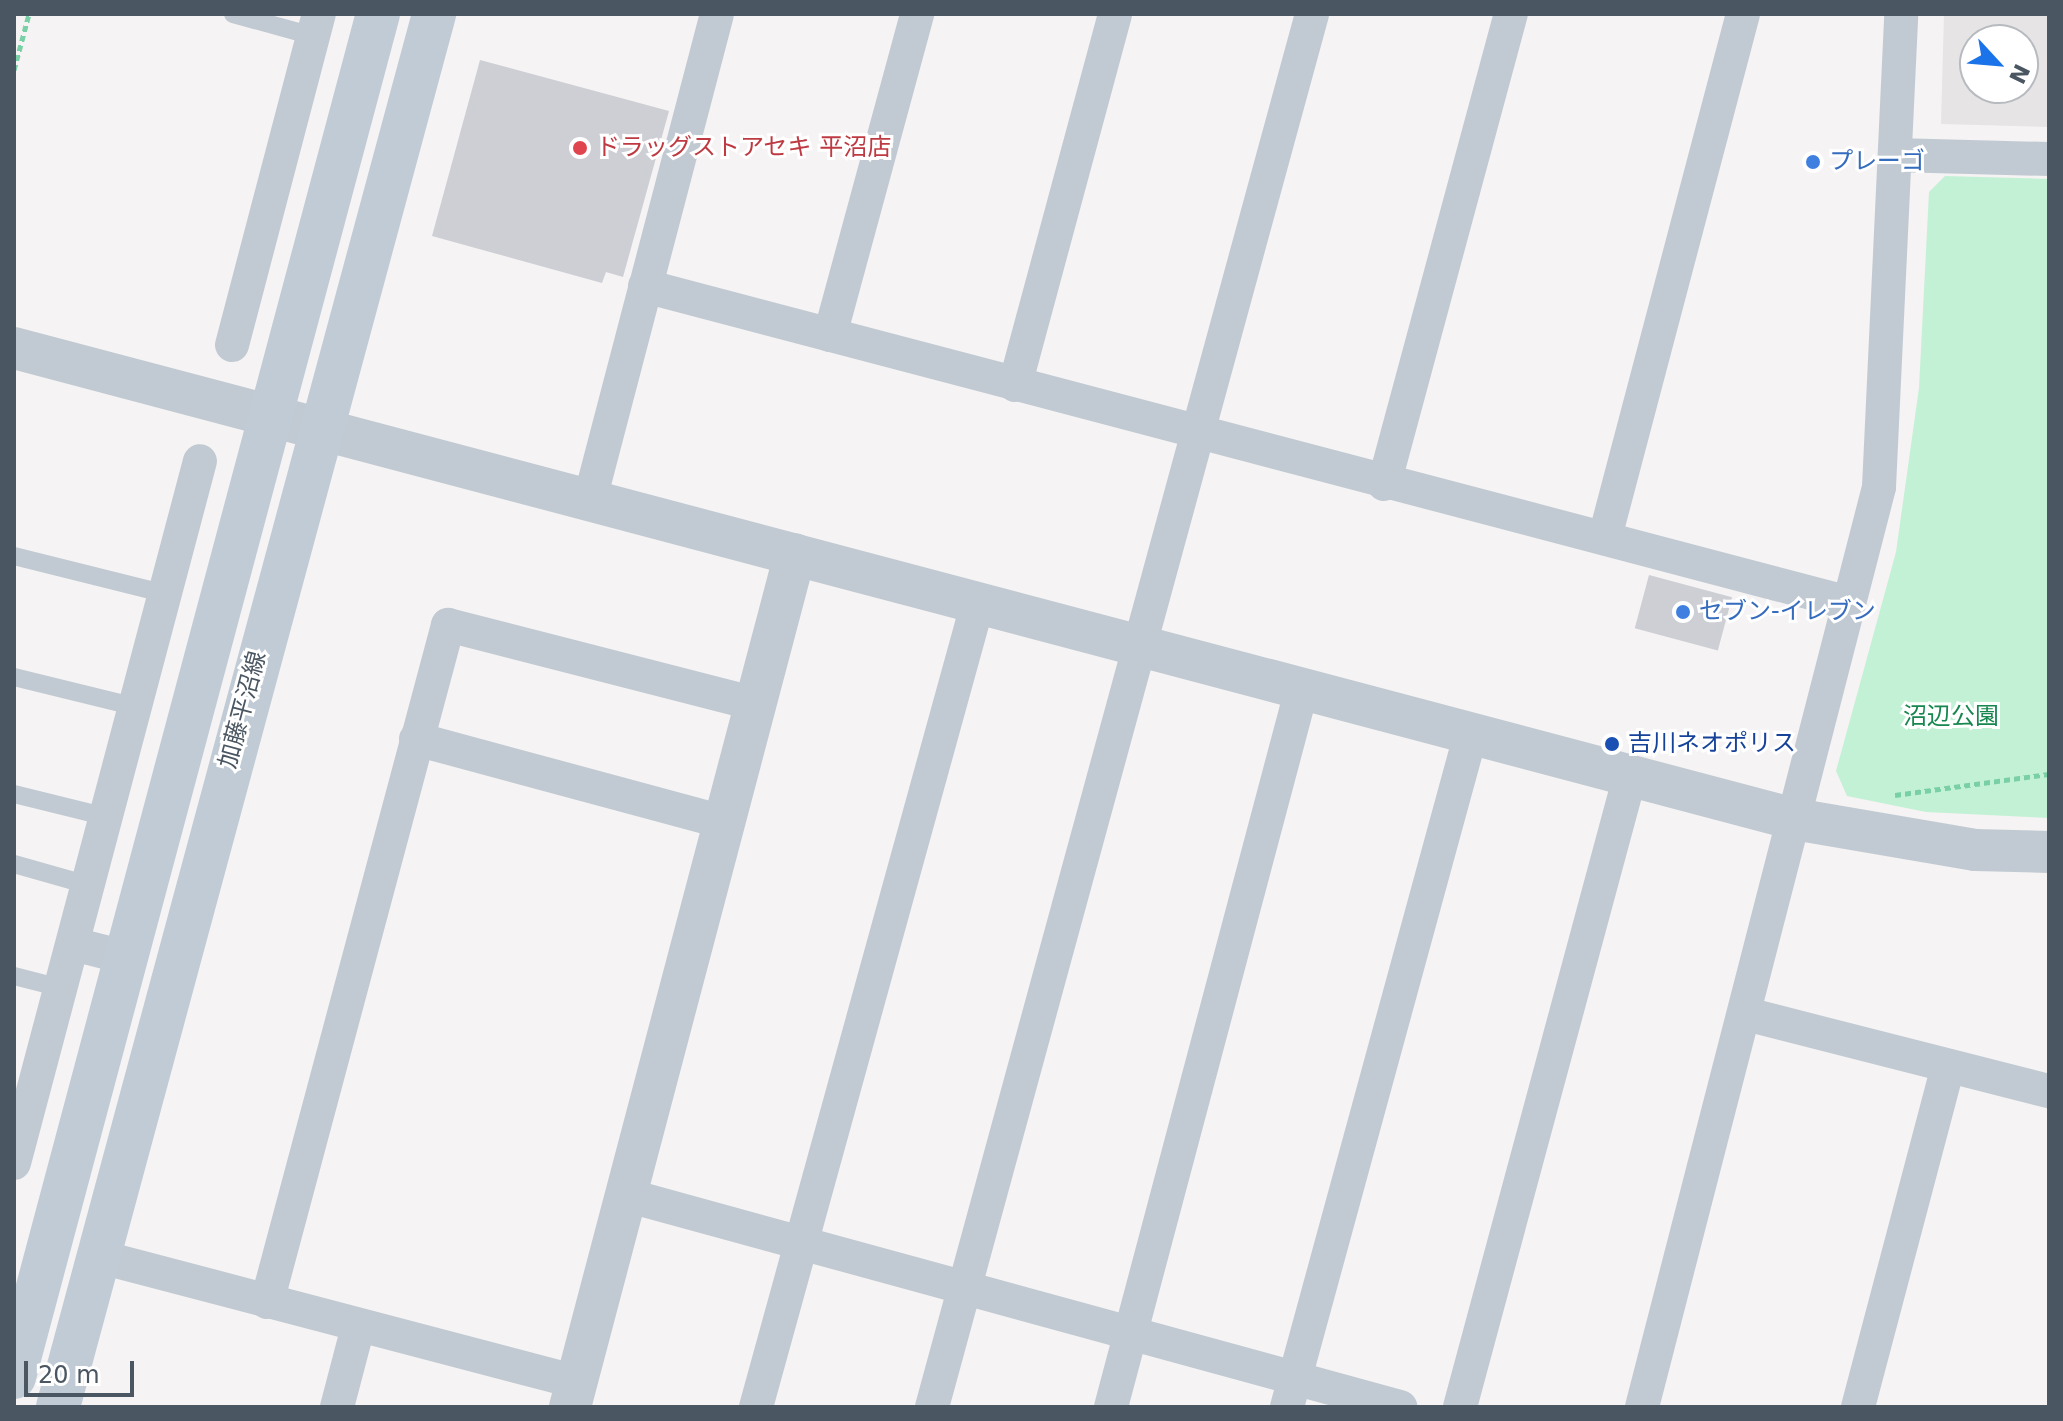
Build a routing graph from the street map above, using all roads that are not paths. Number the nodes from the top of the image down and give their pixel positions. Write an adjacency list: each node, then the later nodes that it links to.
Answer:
1 (233, 14): 11 (lane)
2 (378, 14): 15 (main road)
3 (434, 14): 22 (main road, 加藤平沼線)
4 (717, 14): 16 (street)
5 (917, 14): 17 (street)
6 (1115, 14): 20 (street)
7 (1312, 14): 23 (street)
8 (1511, 14): 25 (street)
9 (1743, 14): 27 (street)
10 (1901, 14): 13 (street)
11 (316, 25): 12 (street)
12 (283, 150): 15 (street); 18 (street)
13 (1895, 155): 14 (street); 32 (street)
14 (2049, 159)
15 (337, 164): 21 (main road)
16 (645, 286): 17 (street); 26 (street)
17 (830, 335): 20 (street)
18 (232, 345)
19 (14, 348): 21 (street)
20 (1015, 385): 23 (street)
21 (269, 417): 22 (street); 49 (main road)
22 (319, 429): 26 (street); 59 (main road, 加藤平沼線)
23 (1200, 433): 25 (street); 33 (street)
24 (200, 461): 30 (street)
25 (1384, 484): 27 (street)
26 (590, 499): 28 (street)
27 (1605, 537): 32 (street)
28 (795, 554): 31 (street); 36 (street)
29 (14, 556): 30 (lane)
30 (166, 594): 37 (street)
31 (978, 602): 33 (street); 58 (street)
32 (1849, 603): 43 (street)
33 (1140, 646): 35 (street); 60 (street)
34 (14, 677): 37 (lane)
35 (1302, 688): 38 (street); 63 (street)
36 (756, 704): 39 (street); 44 (street)
37 (136, 707): 42 (street)
38 (1471, 733): 40 (street); 65 (street)
39 (416, 739): 44 (street); 61 (street)
40 (1630, 776): 43 (street); 73 (street)
41 (14, 794): 42 (lane)
42 (107, 817): 47 (street)
43 (1794, 819): 45 (street); 52 (street)
44 (723, 822): 57 (street)
45 (2049, 852)
46 (14, 864): 47 (lane)
47 (88, 885): 48 (street)
48 (73, 944): 49 (street); 51 (street)
49 (124, 957): 64 (main road)
50 (14, 976): 51 (lane)
51 (61, 988): 54 (street)
52 (1746, 1014): 53 (street); 74 (street)
53 (1948, 1066): 55 (street); 75 (street)
54 (24, 1088): 56 (street)
55 (2049, 1091)
56 (14, 1163)
57 (626, 1195): 58 (street); 66 (street)
58 (800, 1243): 60 (street); 69 (street)
59 (97, 1256): 61 (street); 67 (main road, 加藤平沼線)
60 (965, 1288): 63 (street); 70 (street)
61 (267, 1302): 62 (street)
62 (358, 1327): 66 (street); 68 (street)
63 (1130, 1333): 65 (street); 71 (street)
64 (14, 1377)
65 (1291, 1392): 72 (street)
66 (574, 1394)
67 (58, 1407)
68 (337, 1407)
69 (756, 1407)
70 (932, 1407)
71 (1111, 1407)
72 (1400, 1407)
73 (1460, 1407)
74 (1642, 1407)
75 (1858, 1407)

